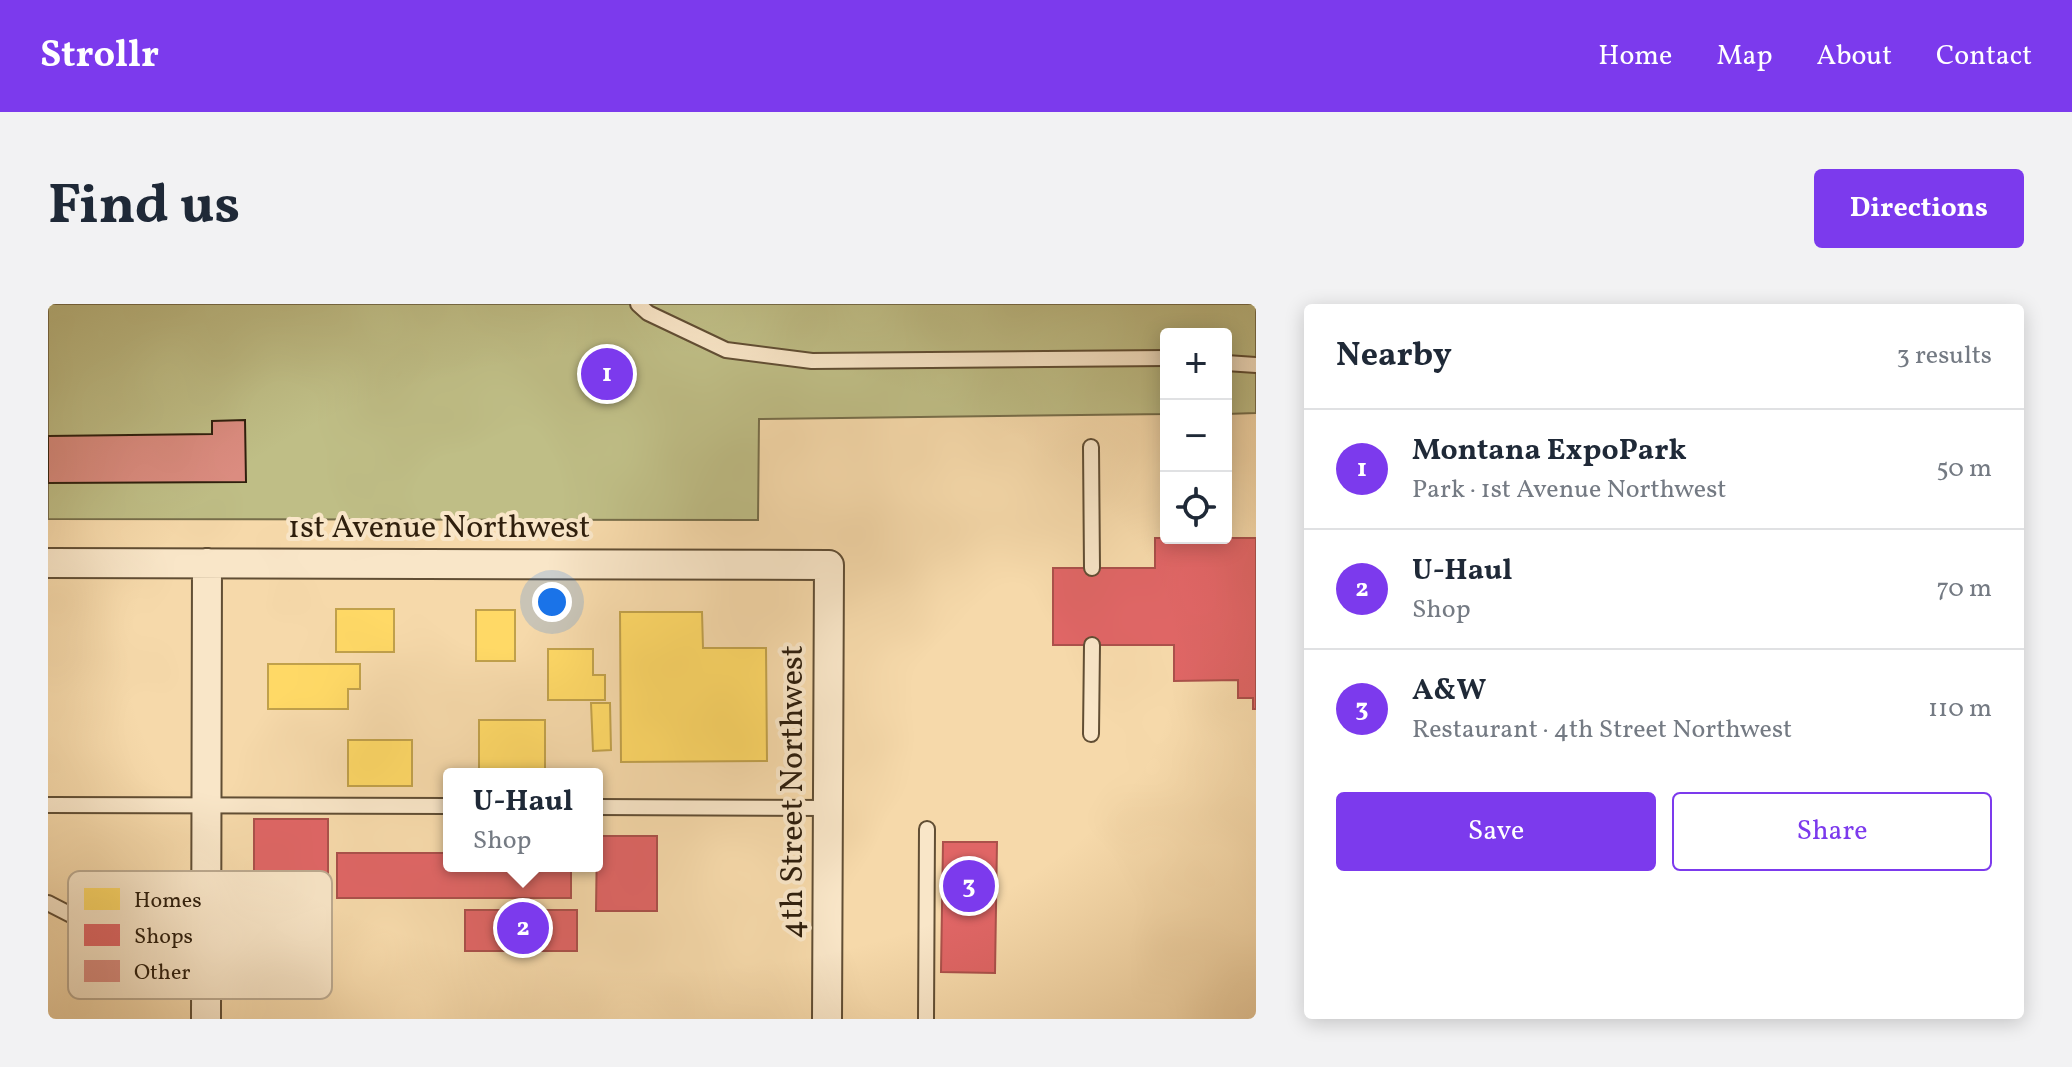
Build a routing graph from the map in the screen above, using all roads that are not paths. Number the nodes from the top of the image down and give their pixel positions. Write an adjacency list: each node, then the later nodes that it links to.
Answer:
1 (638, 304): 2 (lane)
2 (1160, 358)
3 (1232, 363): 4 (lane)
4 (1256, 365)
5 (1091, 447): 9 (lane)
6 (48, 563): 7 (street, 1st Avenue Northwest)
7 (207, 563): 8 (street, 1st Avenue Northwest); 13 (street)
8 (829, 565): 16 (street, 4th Street Northwest)
9 (1092, 568)
10 (1092, 645): 11 (lane)
11 (1091, 734)
12 (48, 805): 13 (lane)
13 (207, 806): 14 (lane); 18 (street)
14 (443, 806)
15 (603, 807): 16 (lane)
16 (828, 808): 23 (street, 4th Street Northwest)
17 (927, 829): 24 (lane)
18 (207, 871)
19 (48, 903): 20 (lane)
20 (68, 913)
21 (206, 999): 22 (street)
22 (206, 1019)
23 (827, 1019)
24 (926, 1019)

